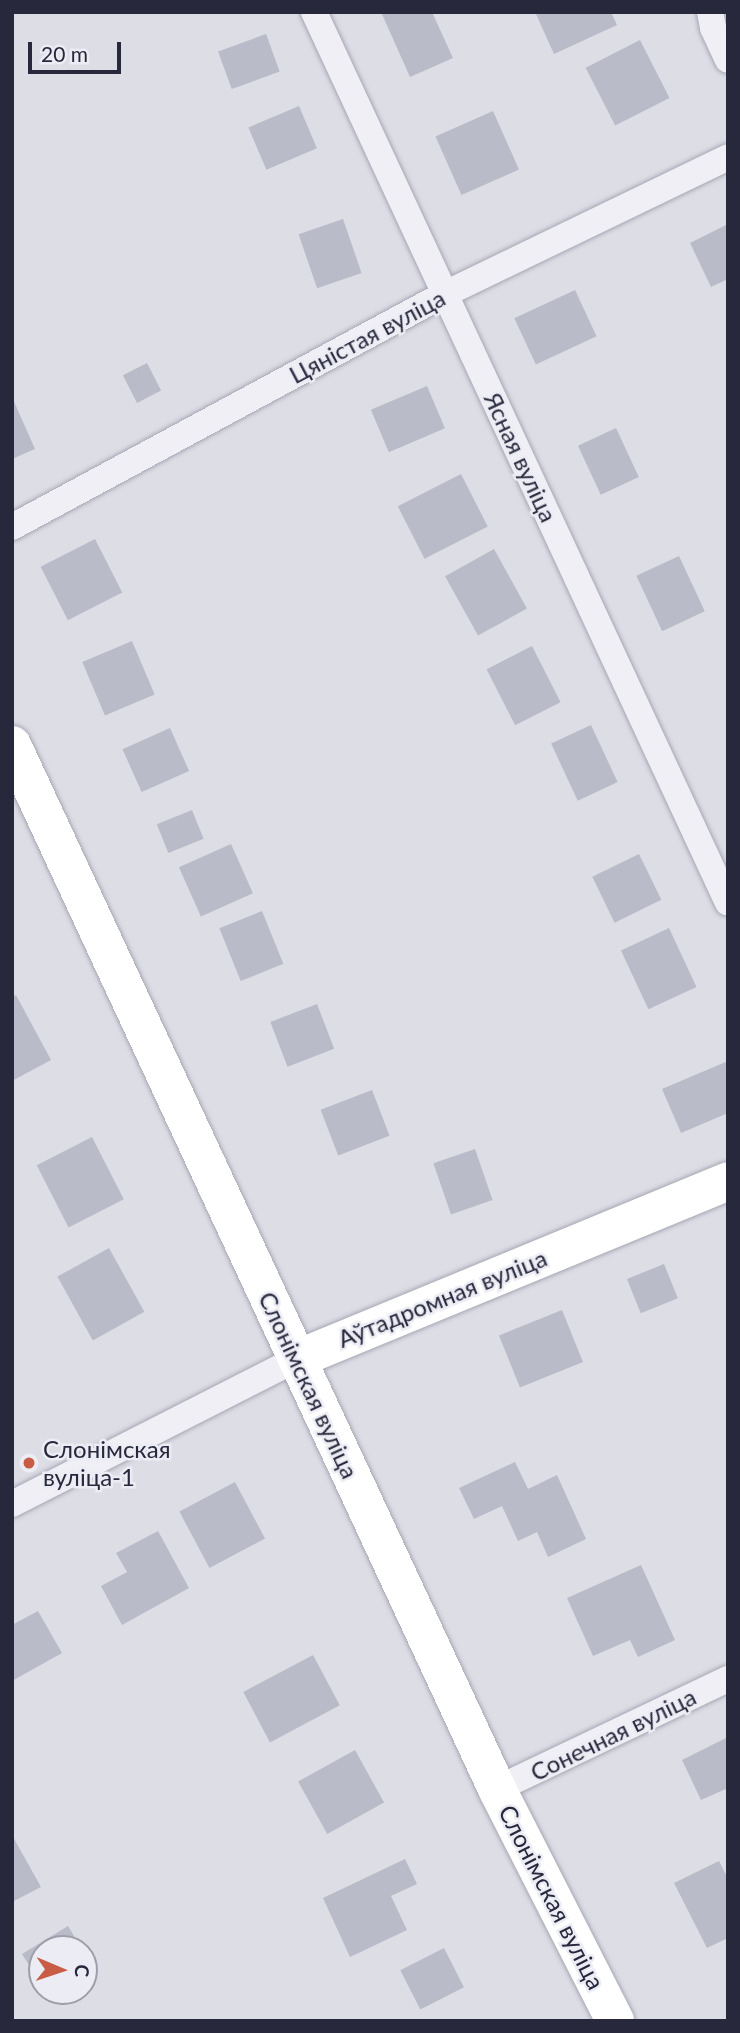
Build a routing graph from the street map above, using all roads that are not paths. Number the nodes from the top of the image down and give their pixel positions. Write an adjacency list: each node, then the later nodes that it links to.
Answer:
1 (314, 12): 5 (street, Ясная вуліца)
2 (710, 12): 3 (street)
3 (728, 60)
4 (728, 157): 5 (street, Цяністая вуліца)
5 (445, 294): 6 (street, Цяністая вуліца); 8 (street, Ясная вуліца)
6 (12, 527)
7 (12, 745): 10 (street, Слонімская вуліца)
8 (728, 903)
9 (728, 1181): 10 (street, Аўтадромная вуліца)
10 (297, 1359): 11 (street, Аўтадромная вуліца); 13 (street, Слонімская вуліца)
11 (12, 1504)
12 (728, 1679): 13 (street, Сонечная вуліца)
13 (498, 1789): 14 (street, Слонімская вуліца)
14 (615, 2021)

